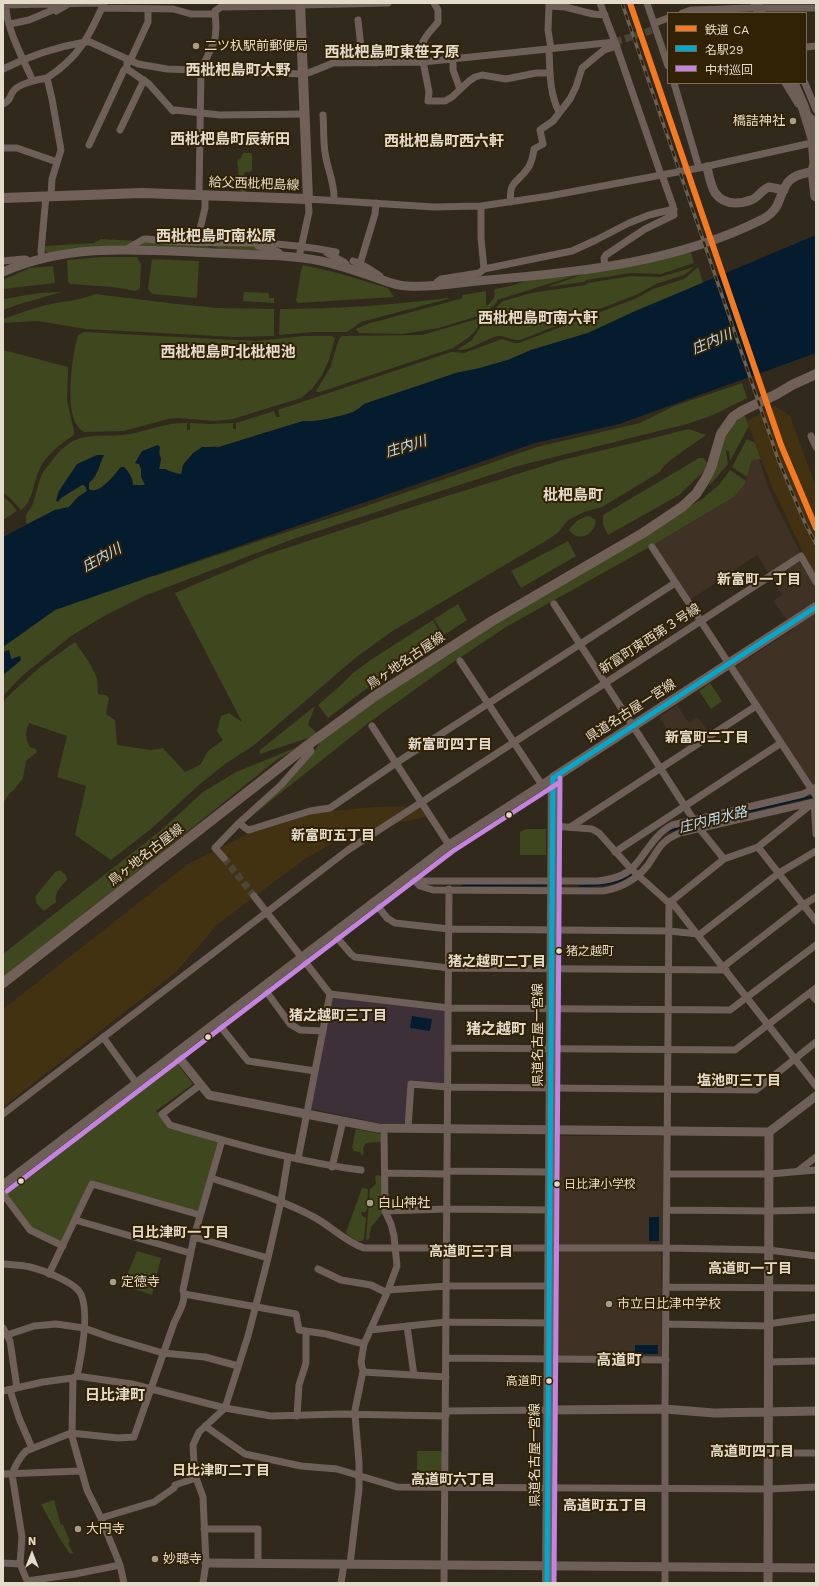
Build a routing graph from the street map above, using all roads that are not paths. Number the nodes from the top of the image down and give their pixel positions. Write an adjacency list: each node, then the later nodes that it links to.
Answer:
1 (388, 3): 7 (street)
2 (434, 3): 31 (street)
3 (600, 3): 20 (street)
4 (647, 3): 23 (street)
5 (701, 3): 16 (street)
6 (68, 4): 9 (street); 10 (street); 24 (street)
7 (300, 4): 19 (street); 38 (main road, 給父西枇杷島線)
8 (549, 4): 20 (street); 27 (street)
9 (5, 5): 24 (street)
10 (103, 5): 15 (street); 25 (street)
11 (754, 8): 12 (street); 17 (street)
12 (772, 8): 13 (street)
13 (789, 8): 14 (street)
14 (816, 8)
15 (148, 9): 19 (street); 30 (street)
16 (691, 10): 17 (street); 18 (street)
17 (718, 11)
18 (685, 12)
19 (215, 14): 36 (street)
20 (605, 15): 26 (street)
21 (667, 18): 23 (street)
22 (358, 20): 32 (street)
23 (655, 23): 33 (street)
24 (10, 24): 28 (street)
25 (85, 42): 28 (street); 30 (street); 39 (street)
26 (616, 44): 27 (street); 49 (street); 61 (street)
27 (550, 49): 29 (street); 37 (street)
28 (24, 60): 35 (street); 41 (street)
29 (453, 60): 31 (street); 46 (street)
30 (128, 61): 34 (street); 36 (street)
31 (423, 62): 32 (street); 46 (street)
32 (376, 63): 38 (street)
33 (667, 63)
34 (126, 68): 40 (street); 56 (street)
35 (3, 69)
36 (201, 70): 38 (street); 50 (street)
37 (550, 73): 46 (street); 49 (street)
38 (303, 74): 51 (main road, 給父西枇杷島線)
39 (47, 78): 41 (street); 58 (street)
40 (144, 80): 50 (street); 54 (street)
41 (33, 81): 47 (street)
42 (674, 84): 59 (street)
43 (786, 84): 53 (street)
44 (793, 84): 60 (main road)
45 (805, 84): 48 (street)
46 (460, 89)
47 (3, 104)
48 (816, 110)
49 (559, 112): 69 (street)
50 (200, 113): 51 (street); 63 (street)
51 (305, 114): 67 (main road, 給父西枇杷島線)
52 (323, 115): 68 (street)
53 (816, 122)
54 (120, 130)
55 (816, 142): 59 (street)
56 (89, 145)
57 (3, 148): 58 (street)
58 (58, 162): 64 (street)
59 (703, 168): 61 (street); 62 (street)
60 (815, 168): 62 (street); 65 (main road)
61 (662, 175): 69 (street); 72 (street)
62 (784, 190): 85 (street)
63 (202, 195): 64 (main road, 給父西枇杷島線); 67 (main road, 給父西枇杷島線); 73 (street)
64 (49, 196): 66 (main road, 給父西枇杷島線); 81 (street)
65 (816, 196)
66 (3, 198)
67 (308, 199): 68 (street); 79 (street)
68 (334, 200): 70 (street)
69 (510, 202): 71 (street)
70 (376, 203): 71 (street); 84 (street)
71 (481, 206): 86 (street)
72 (674, 209): 85 (street); 86 (street)
73 (200, 242): 74 (street); 75 (street); 78 (street)
74 (256, 243): 76 (street); 80 (street)
75 (129, 250): 78 (street); 81 (street)
76 (324, 250): 77 (street); 84 (street)
77 (336, 252)
78 (218, 254): 80 (street)
79 (300, 254): 80 (street); 84 (street)
80 (281, 256)
81 (42, 258): 83 (street)
82 (3, 260): 83 (street)
83 (28, 262): 87 (street)
84 (353, 264): 88 (street); 88 (street)
85 (605, 267): 89 (street)
86 (484, 269): 89 (street)
87 (3, 272)
88 (379, 279): 89 (street)
89 (436, 285)
90 (816, 374): 109 (main road, 鳥ヶ地名古屋線)
91 (810, 436): 92 (street)
92 (816, 447)
93 (652, 548): 95 (street)
94 (816, 582): 98 (street, 新富町東西第３号線)
95 (675, 583): 98 (street); 99 (street)
96 (554, 604): 99 (street)
97 (816, 607): 101 (main road, 県道名古屋一宮線)
98 (700, 621): 101 (street); 102 (street, 新富町東西第３号線)
99 (580, 644): 102 (street); 103 (street)
100 (460, 661): 103 (street)
101 (728, 664): 104 (street); 106 (main road, 県道名古屋一宮線)
102 (606, 682): 106 (street); 107 (street, 新富町東西第３号線)
103 (488, 703): 107 (street); 110 (street)
104 (756, 706): 108 (street); 111 (street)
105 (372, 726): 110 (street)
106 (634, 726): 111 (street); 112 (main road, 県道名古屋一宮線)
107 (514, 742): 113 (street); 115 (street, 新富町東西第３号線)
108 (781, 743): 114 (street); 116 (street)
109 (308, 745): 117 (street); 151 (main road, 鳥ヶ地名古屋線)
110 (396, 763): 115 (street); 117 (street)
111 (661, 768): 116 (street); 120 (street)
112 (553, 778): 113 (street); 119 (main road, 県道名古屋一宮線)
113 (542, 785): 122 (street)
114 (815, 795): 118 (street); 118 (street); 121 (street); 123 (street)
115 (421, 803): 122 (street); 138 (street, 新富町東西第３号線)
116 (686, 806): 118 (street); 125 (street)
117 (239, 823): 126 (street)
118 (697, 824): 127 (street); 128 (street); 128 (street)
119 (552, 826): 120 (street); 131 (main road, 県道名古屋一宮線)
120 (572, 826): 125 (street)
121 (816, 834)
122 (449, 845): 130 (street)
123 (758, 847): 127 (street); 129 (street)
124 (816, 851): 129 (street)
125 (615, 852): 128 (street)
126 (224, 858)
127 (724, 859): 136 (street)
128 (634, 872): 131 (street); 131 (street); 136 (street)
129 (779, 873): 137 (street); 144 (street)
130 (412, 878): 131 (street); 132 (street); 135 (street)
131 (552, 886): 132 (street); 141 (main road, 県道名古屋一宮線)
132 (450, 889): 140 (street)
133 (254, 896): 138 (street)
134 (816, 897): 137 (street)
135 (374, 901): 140 (street); 143 (street)
136 (670, 902): 142 (street); 144 (street)
137 (803, 904): 139 (street); 149 (street)
138 (268, 912): 146 (street); 163 (street, 新富町東西第３号線)
139 (816, 921)
140 (449, 929): 141 (street); 147 (street)
141 (552, 930): 142 (street); 148 (main road, 県道名古屋一宮線)
142 (669, 931): 144 (street); 150 (street)
143 (333, 932): 146 (street); 147 (street)
144 (699, 935): 149 (street)
145 (816, 944): 155 (street)
146 (302, 957): 152 (street); 154 (street)
147 (449, 968): 148 (street); 157 (street)
148 (552, 969): 150 (street); 158 (main road, 県道名古屋一宮線)
149 (724, 969): 150 (street); 155 (street)
150 (669, 970): 159 (street)
151 (3, 982)
152 (263, 987): 160 (street); 162 (street)
153 (813, 991): 156 (street); 161 (street)
154 (330, 994): 157 (street); 162 (street)
155 (747, 998): 159 (street); 161 (street)
156 (816, 1000)
157 (449, 1008): 158 (street); 165 (street)
158 (551, 1009): 159 (street); 166 (main road, 県道名古屋一宮線)
159 (669, 1010): 167 (street)
160 (217, 1022): 168 (street); 170 (street)
161 (768, 1025): 167 (street); 169 (street)
162 (323, 1032): 170 (street)
163 (103, 1037): 171 (street); 178 (street, 新富町東西第３号線)
164 (816, 1042): 169 (street)
165 (448, 1048): 166 (street); 174 (street)
166 (551, 1048): 167 (street); 175 (main road, 県道名古屋一宮線)
167 (669, 1049): 176 (street)
168 (176, 1054): 171 (street); 172 (street)
169 (795, 1059): 173 (street); 176 (street)
170 (315, 1071): 179 (street)
171 (137, 1084): 201 (street)
172 (200, 1084): 179 (street); 187 (street)
173 (816, 1086)
174 (448, 1087): 175 (street); 182 (street); 183 (street)
175 (551, 1088): 176 (street); 184 (main road, 県道名古屋一宮線)
176 (668, 1089): 185 (street)
177 (816, 1096): 186 (street)
178 (3, 1114)
179 (307, 1114): 180 (street); 190 (street)
180 (343, 1121): 181 (street); 191 (street)
181 (384, 1128): 182 (street); 196 (street)
182 (408, 1128): 183 (street)
183 (448, 1129): 184 (street); 197 (street)
184 (550, 1130): 185 (street); 195 (main road, 県道名古屋一宮線)
185 (668, 1131): 186 (street); 198 (street)
186 (769, 1132): 199 (street)
187 (222, 1140): 189 (street); 200 (street)
188 (816, 1157): 194 (street)
189 (288, 1158): 190 (street); 203 (street)
190 (298, 1159): 191 (street)
191 (332, 1167): 192 (street)
192 (361, 1170)
193 (816, 1170): 194 (street)
194 (798, 1171): 199 (street)
195 (550, 1172): 197 (street); 205 (main road, 県道名古屋一宮線)
196 (385, 1173): 197 (street); 208 (street)
197 (447, 1173): 204 (street)
198 (667, 1174): 199 (street); 206 (street)
199 (769, 1174): 209 (street)
200 (211, 1178): 203 (street); 210 (street)
201 (3, 1186)
202 (3, 1194): 213 (street)
203 (281, 1201): 215 (street); 221 (street)
204 (447, 1209): 205 (street); 208 (street); 214 (street)
205 (550, 1210): 216 (main road, 県道名古屋一宮線)
206 (667, 1210): 209 (street); 217 (street)
207 (816, 1210): 209 (street)
208 (385, 1211): 215 (street)
209 (769, 1212): 218 (street)
210 (200, 1215): 211 (street); 212 (street)
211 (75, 1220): 213 (street); 219 (street)
212 (194, 1237): 219 (street); 221 (street)
213 (62, 1246): 224 (street)
214 (447, 1247): 215 (street); 216 (street); 225 (street)
215 (396, 1248): 230 (street)
216 (549, 1248): 217 (street); 226 (main road, 県道名古屋一宮線)
217 (667, 1248): 218 (street); 227 (street)
218 (769, 1250): 220 (street); 228 (street)
219 (190, 1253): 231 (street)
220 (816, 1256)
221 (268, 1258): 232 (street)
222 (3, 1264): 224 (street)
223 (318, 1269): 230 (street)
224 (49, 1274): 240 (street)
225 (447, 1286): 226 (street); 230 (street); 234 (street)
226 (549, 1286): 235 (main road, 県道名古屋一宮線)
227 (666, 1287): 228 (street); 236 (street)
228 (768, 1288): 229 (street); 237 (street)
229 (816, 1288)
230 (388, 1291): 241 (street)
231 (184, 1294): 232 (street); 247 (street)
232 (255, 1306): 242 (street); 253 (street)
233 (816, 1317): 237 (street)
234 (446, 1322): 235 (street); 238 (street); 248 (street)
235 (549, 1323): 249 (main road, 県道名古屋一宮線)
236 (666, 1324): 237 (street); 250 (street)
237 (768, 1325): 252 (street)
238 (406, 1326): 241 (street); 255 (street)
239 (3, 1328): 243 (street)
240 (84, 1328): 243 (street); 247 (street); 256 (street)
241 (370, 1330): 244 (street)
242 (306, 1331): 244 (street); 267 (street)
243 (7, 1335): 245 (street)
244 (364, 1344): 254 (street)
245 (11, 1350): 246 (street); 259 (street)
246 (3, 1351)
247 (163, 1353): 253 (street); 258 (street)
248 (446, 1358): 249 (street); 257 (street)
249 (548, 1359): 250 (street); 262 (main road, 県道名古屋一宮線)
250 (666, 1360): 261 (street)
251 (816, 1361): 252 (street)
252 (768, 1362): 263 (street)
253 (238, 1366): 260 (street)
254 (363, 1372): 255 (street); 266 (street)
255 (414, 1376): 257 (street)
256 (75, 1377): 258 (street); 259 (street); 269 (street)
257 (446, 1377): 265 (street)
258 (150, 1389): 260 (street); 269 (street)
259 (10, 1390): 270 (street)
260 (225, 1408): 267 (street); 268 (street)
261 (665, 1409): 262 (street); 263 (street); 281 (street)
262 (548, 1410): 265 (street); 280 (main road, 県道名古屋一宮線)
263 (768, 1411): 264 (street); 271 (street)
264 (816, 1411)
265 (446, 1413): 266 (street); 279 (street)
266 (354, 1415): 267 (street); 276 (street)
267 (297, 1416)
268 (205, 1426): 276 (street); 277 (street)
269 (71, 1434): 270 (street); 273 (street)
270 (32, 1448): 275 (street)
271 (768, 1453): 272 (street); 282 (street)
272 (816, 1453)
273 (82, 1471): 275 (street); 283 (street)
274 (3, 1474): 275 (street)
275 (12, 1474): 287 (street)
276 (359, 1476): 279 (street); 289 (street)
277 (196, 1478): 283 (street); 284 (street)
278 (816, 1486): 282 (street)
279 (445, 1488): 280 (street); 291 (street)
280 (548, 1488): 281 (street); 292 (main road, 県道名古屋一宮線)
281 (665, 1489): 282 (street); 293 (street)
282 (768, 1489): 294 (street)
283 (101, 1518): 290 (street)
284 (204, 1529): 286 (street); 288 (street)
285 (3, 1563): 287 (street)
286 (206, 1563): 288 (street); 298 (street)
287 (20, 1564): 296 (street)
288 (258, 1564): 289 (street)
289 (347, 1564): 291 (street); 299 (street)
290 (120, 1565): 296 (street); 297 (street)
291 (444, 1565): 292 (street); 300 (street)
292 (547, 1565): 293 (street); 301 (main road, 県道名古屋一宮線)
293 (665, 1566): 294 (street); 302 (street)
294 (768, 1567): 295 (street); 303 (street)
295 (816, 1568)
296 (28, 1582)
297 (124, 1583)
298 (203, 1583)
299 (341, 1583)
300 (444, 1583)
301 (547, 1583)
302 (665, 1583)
303 (768, 1583)

